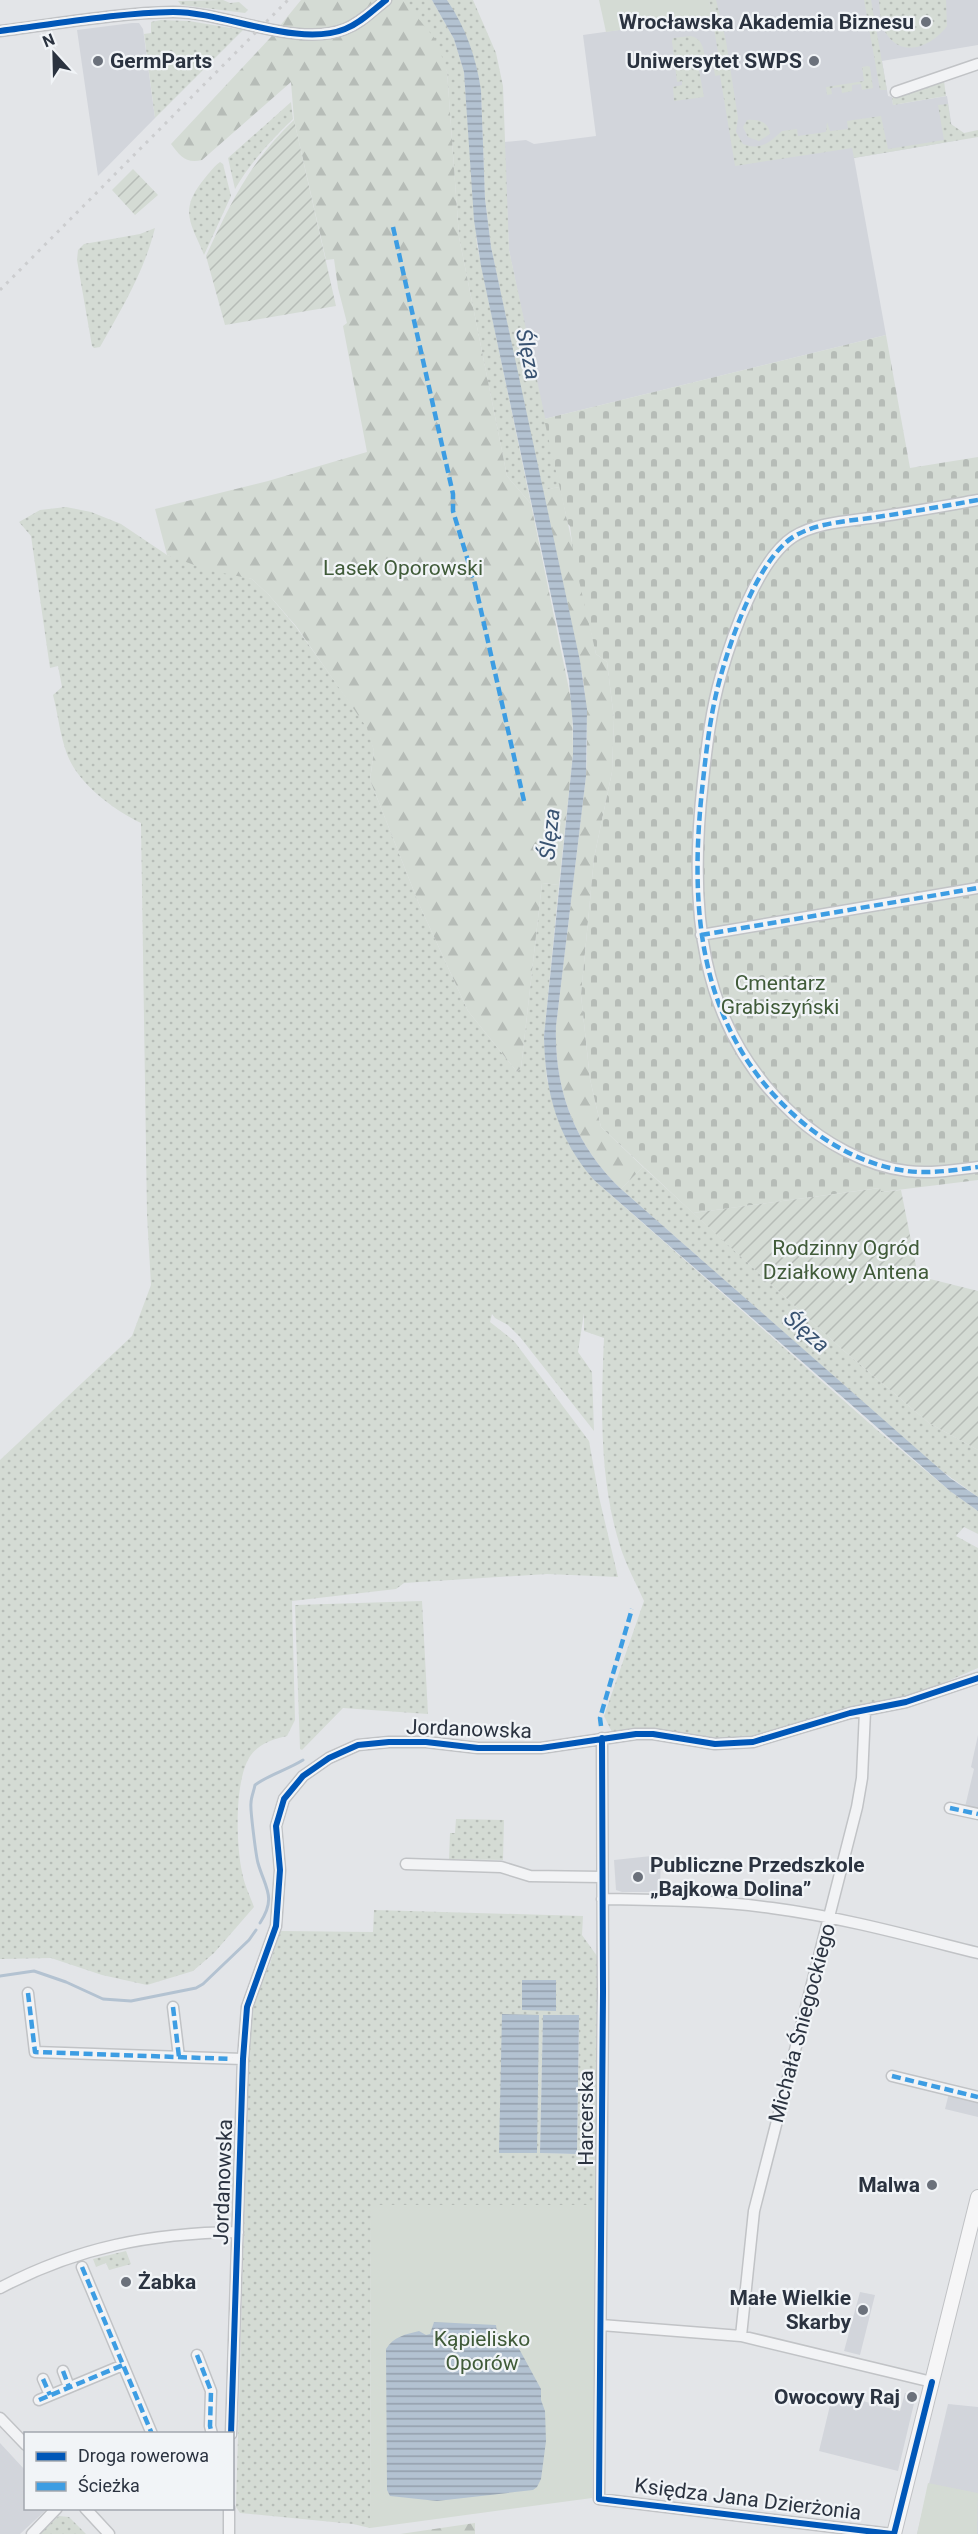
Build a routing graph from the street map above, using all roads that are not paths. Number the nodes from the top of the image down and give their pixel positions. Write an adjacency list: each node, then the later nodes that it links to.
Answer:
1 (386, 0): 2 (street)
2 (0, 31)
3 (978, 64): 4 (street)
4 (896, 92)
5 (978, 500): 7 (street)
6 (978, 888): 7 (street)
7 (701, 935): 8 (street)
8 (978, 1167)
9 (978, 1678): 10 (street, Jordanowska)
10 (865, 1711): 11 (street, Jordanowska); 17 (street, Michała Śniegockiego)
11 (602, 1738): 15 (street, Harcerska); 22 (street, Jordanowska)
12 (950, 1808): 13 (street)
13 (978, 1814)
14 (406, 1864): 15 (street)
15 (602, 1877): 16 (street, Harcerska)
16 (602, 1899): 17 (street); 29 (street, Harcerska)
17 (830, 1917): 18 (street); 30 (street, Michała Śniegockiego)
18 (978, 1953)
19 (29, 1996): 21 (street)
20 (173, 2007): 21 (street)
21 (179, 2057): 22 (street)
22 (243, 2059): 26 (street, Jordanowska)
23 (892, 2076): 24 (street)
24 (978, 2097)
25 (977, 2205): 35 (main road)
26 (238, 2232): 28 (street); 40 (street, Jordanowska)
27 (82, 2267): 32 (street)
28 (0, 2288)
29 (601, 2325): 30 (street); 42 (street, Harcerska)
30 (741, 2336): 35 (street)
31 (197, 2355): 39 (street)
32 (123, 2365): 36 (street); 38 (street)
33 (63, 2371): 36 (street)
34 (43, 2379): 36 (street)
35 (932, 2382): 49 (main road)
36 (69, 2387)
37 (0, 2418): 41 (street)
38 (152, 2432)
39 (212, 2432)
40 (231, 2432)
41 (24, 2443)
42 (599, 2499): 49 (street, Księdza Jana Dzierżonia)
43 (58, 2510): 46 (street)
44 (87, 2510): 47 (street)
45 (229, 2510): 48 (street)
46 (32, 2534)
47 (109, 2534)
48 (229, 2534)
49 (893, 2534)

